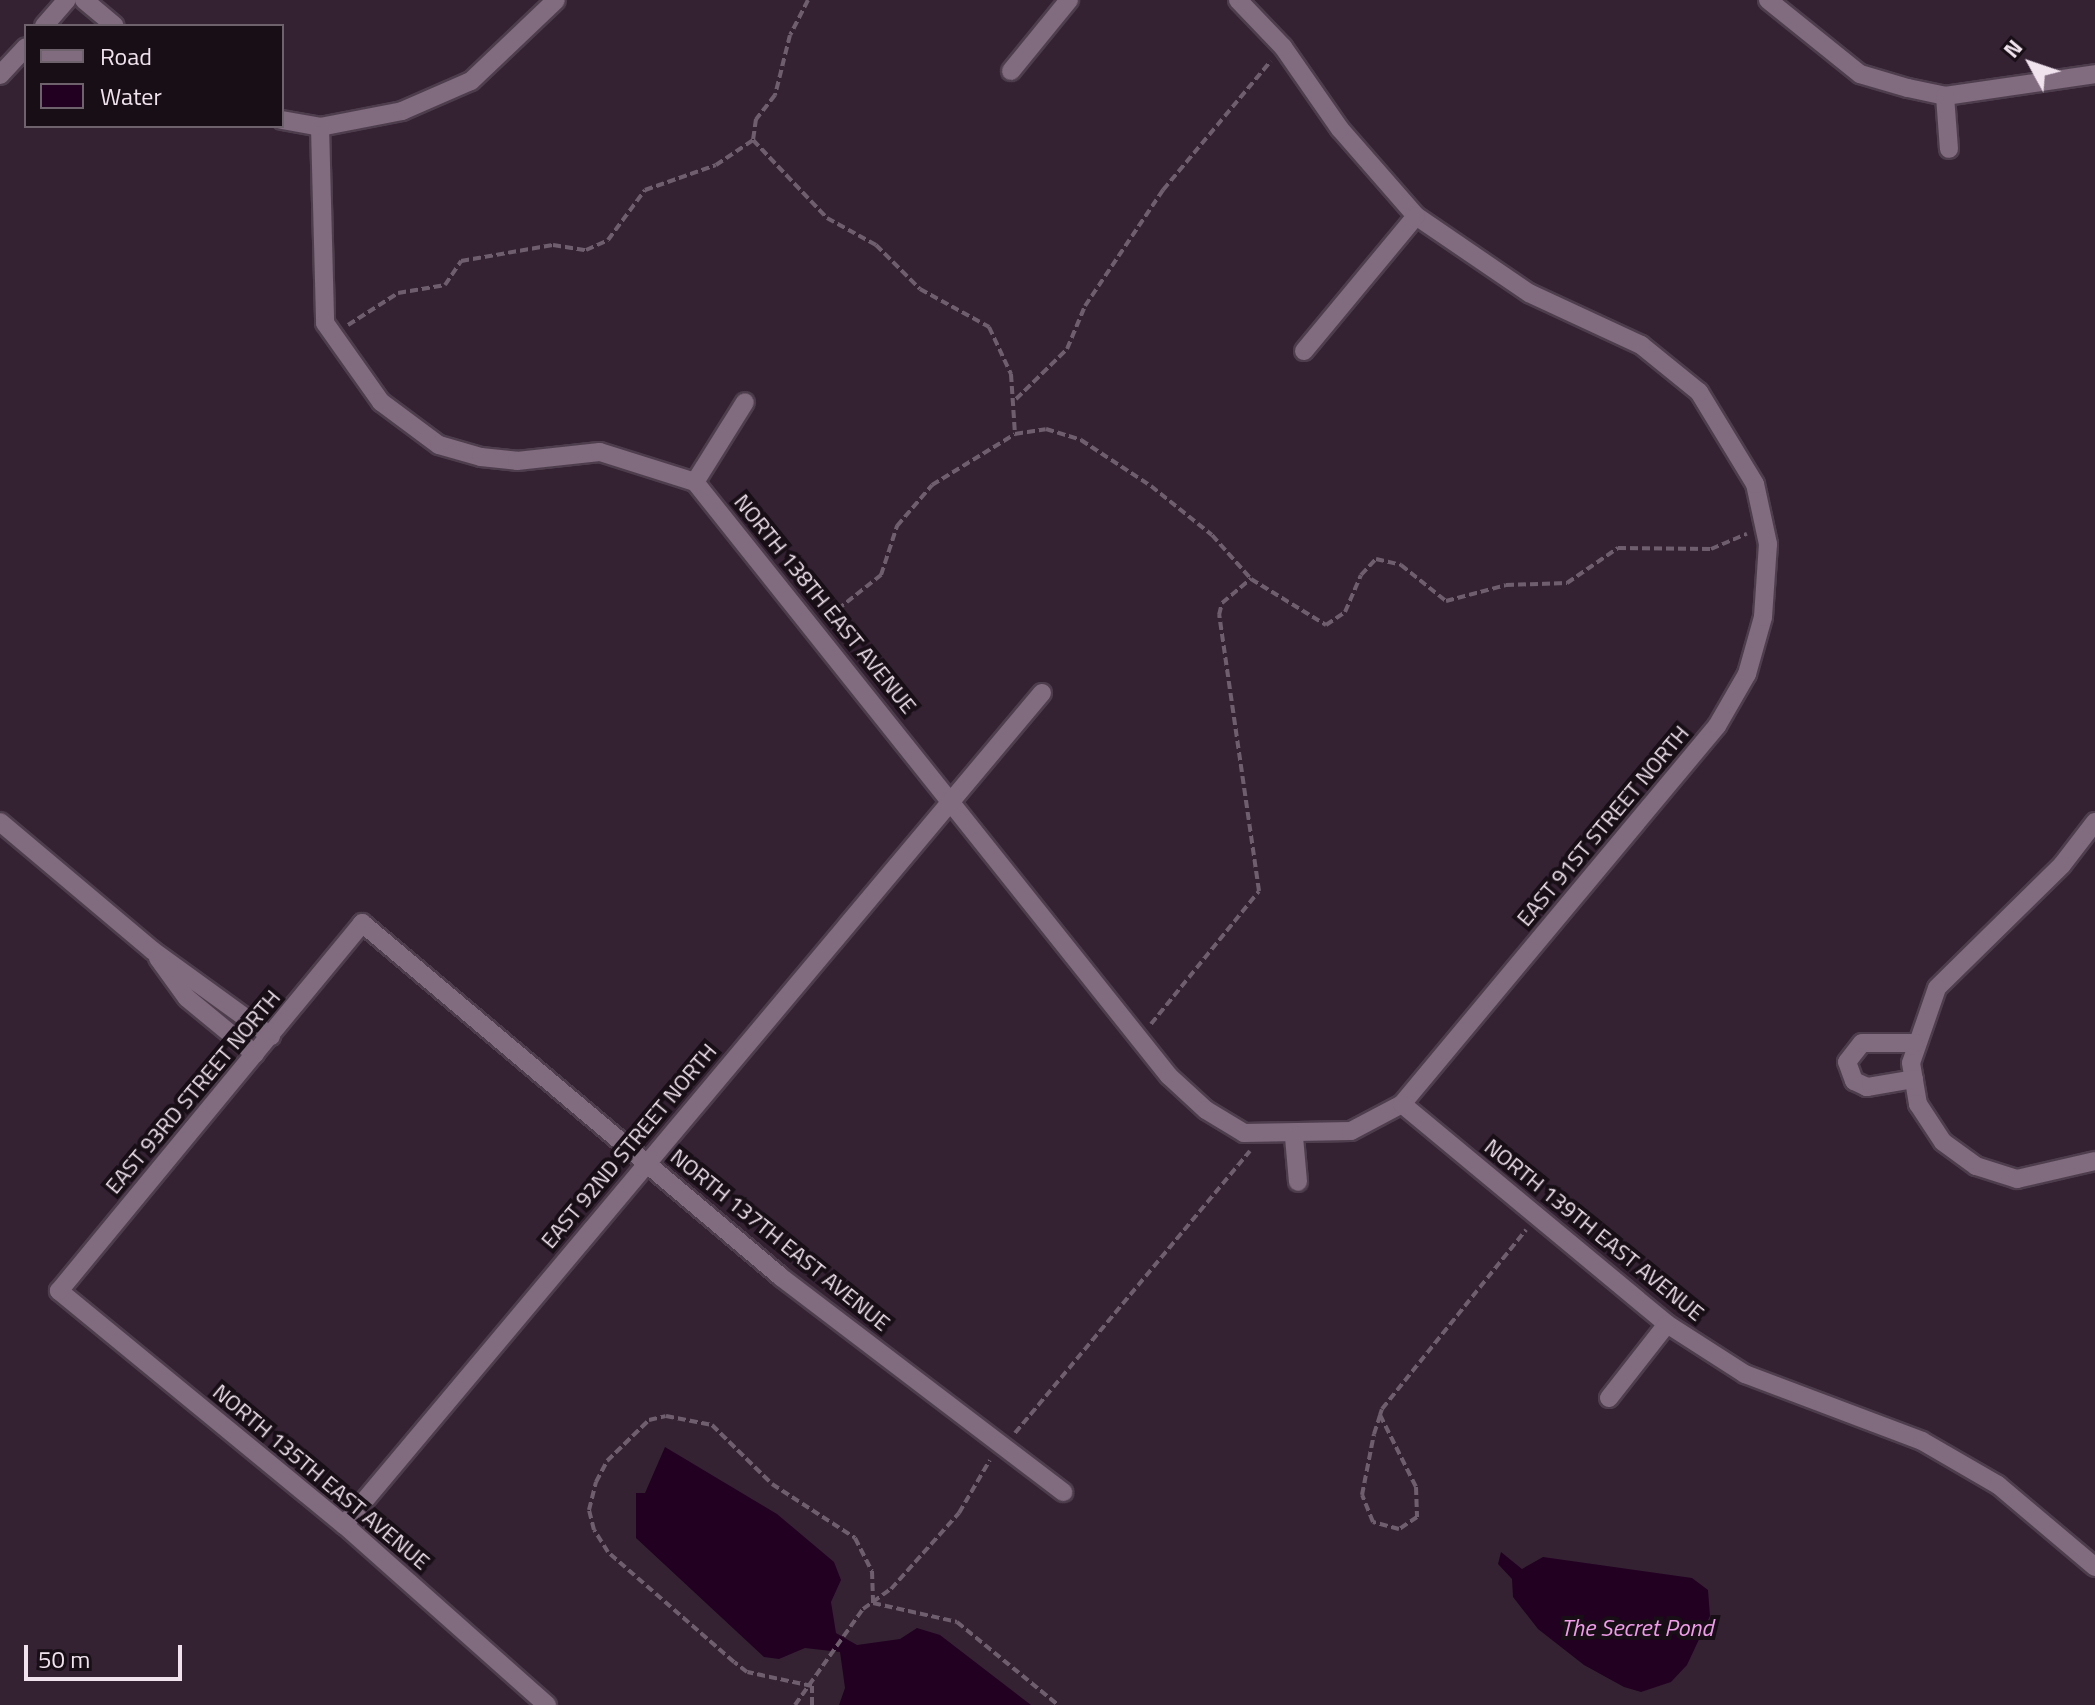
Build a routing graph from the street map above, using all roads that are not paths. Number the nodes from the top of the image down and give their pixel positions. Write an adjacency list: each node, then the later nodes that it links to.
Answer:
1 (67, 0): 7 (street)
2 (84, 0): 8 (street)
3 (556, 0): 15 (street)
4 (1069, 0): 10 (street)
5 (1238, 0): 17 (street)
6 (1770, 2): 13 (street)
7 (46, 24)
8 (113, 24)
9 (24, 49): 12 (street)
10 (1011, 71)
11 (2095, 74): 13 (street)
12 (0, 75)
13 (1945, 96): 16 (street)
14 (284, 120): 15 (street)
15 (320, 127): 20 (street)
16 (1949, 149)
17 (1416, 216): 18 (street); 31 (street, EAST 91ST STREET NORTH)
18 (1304, 351)
19 (745, 402): 20 (street)
20 (695, 482): 22 (street, NORTH 138TH EAST AVENUE)
21 (1042, 693): 22 (street, EAST 92ND STREET NORTH)
22 (951, 797): 32 (street, NORTH 138TH EAST AVENUE); 34 (street, EAST 92ND STREET NORTH)
23 (0, 822): 26 (street)
24 (2095, 822): 28 (street)
25 (362, 923): 27 (street, EAST 93RD STREET NORTH); 34 (street, NORTH 137TH EAST AVENUE)
26 (152, 950): 27 (street); 29 (street)
27 (271, 1036): 29 (street, EAST 93RD STREET NORTH)
28 (1916, 1043): 30 (street); 30 (street)
29 (255, 1054): 36 (street, EAST 93RD STREET NORTH)
30 (1912, 1071): 33 (street)
31 (1402, 1104): 32 (street, NORTH 138TH EAST AVENUE); 37 (street, NORTH 139TH EAST AVENUE)
32 (1294, 1137): 35 (street)
33 (2095, 1161)
34 (647, 1164): 39 (street, NORTH 137TH EAST AVENUE); 40 (street, EAST 92ND STREET NORTH)
35 (1298, 1182)
36 (59, 1291): 40 (street, NORTH 135TH EAST AVENUE)
37 (1667, 1324): 38 (street); 41 (street, NORTH 139TH EAST AVENUE)
38 (1609, 1398)
39 (1063, 1492)
40 (344, 1525): 42 (street, NORTH 135TH EAST AVENUE)
41 (2095, 1567)
42 (547, 1705)

